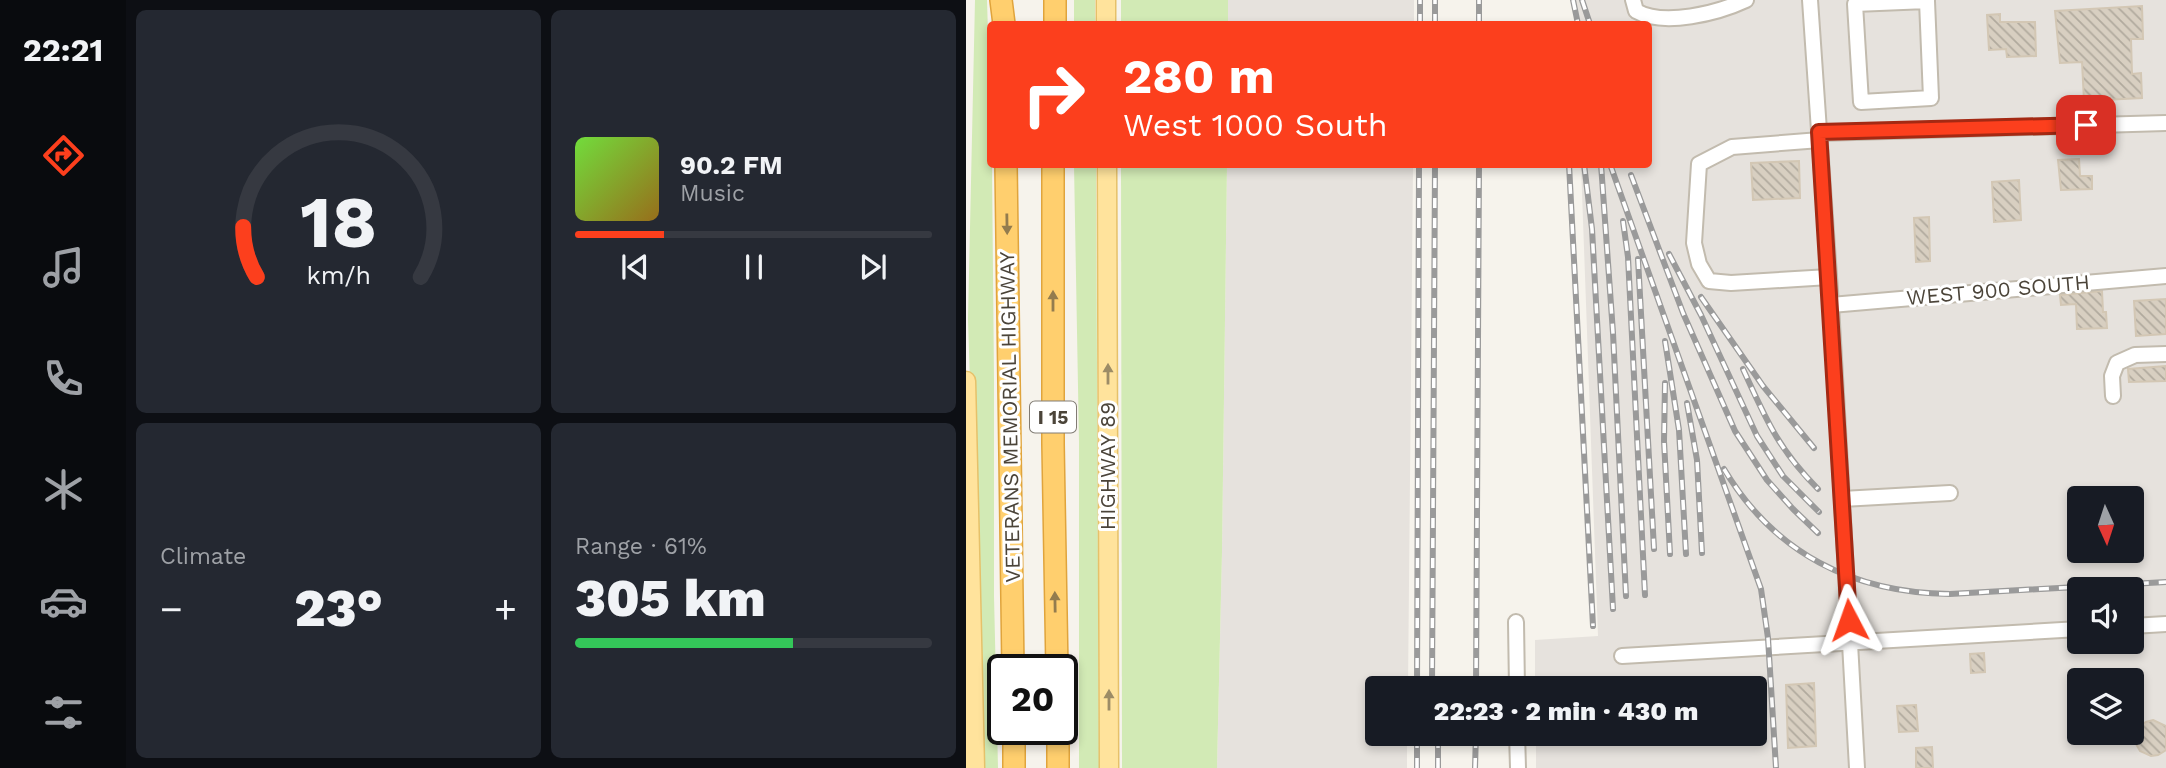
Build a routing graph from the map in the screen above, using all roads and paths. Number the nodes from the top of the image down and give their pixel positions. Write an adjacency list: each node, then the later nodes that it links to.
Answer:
1 (1003, 0): 8 (highway)
2 (1055, 0): 9 (highway)
3 (1106, 0): 10 (main road)
4 (1633, 0): 5 (lane)
5 (1746, 0)
6 (1811, 0): 12 (lane)
7 (1873, 1): 7 (lane)
8 (1004, 21)
9 (1055, 21)
10 (1106, 21)
11 (2166, 123): 12 (lane)
12 (1820, 136): 17 (lane); 17 (lane)
13 (1006, 168): 29 (highway, VETERANS MEMORIAL HIGHWAY / I 15, one-way to 29)
14 (1053, 168): 30 (highway, VETERANS MEMORIAL HIGHWAY / I 15, one-way to 14)
15 (1107, 168): 39 (main road, HIGHWAY 89, one-way to 15)
16 (2166, 276): 18 (lane, WEST 900 SOUTH)
17 (1829, 277): 18 (lane)
18 (1831, 305): 23 (lane)
19 (2166, 354): 21 (lane)
20 (966, 381): 36 (main road)
21 (2113, 396)
22 (1950, 493): 23 (lane)
23 (1842, 499): 28 (lane)
24 (1517, 622): 32 (lane)
25 (2166, 624): 26 (lane)
26 (2144, 625)
27 (2067, 630): 28 (lane)
28 (1850, 642): 31 (lane); 41 (lane)
29 (1013, 654)
30 (1057, 654)
31 (1622, 656)
32 (1517, 676)
33 (1014, 745): 37 (highway)
34 (1058, 745): 38 (highway)
35 (1517, 746): 40 (lane)
36 (975, 768)
37 (1014, 768)
38 (1058, 768)
39 (1109, 768)
40 (1518, 768)
41 (1857, 768)

